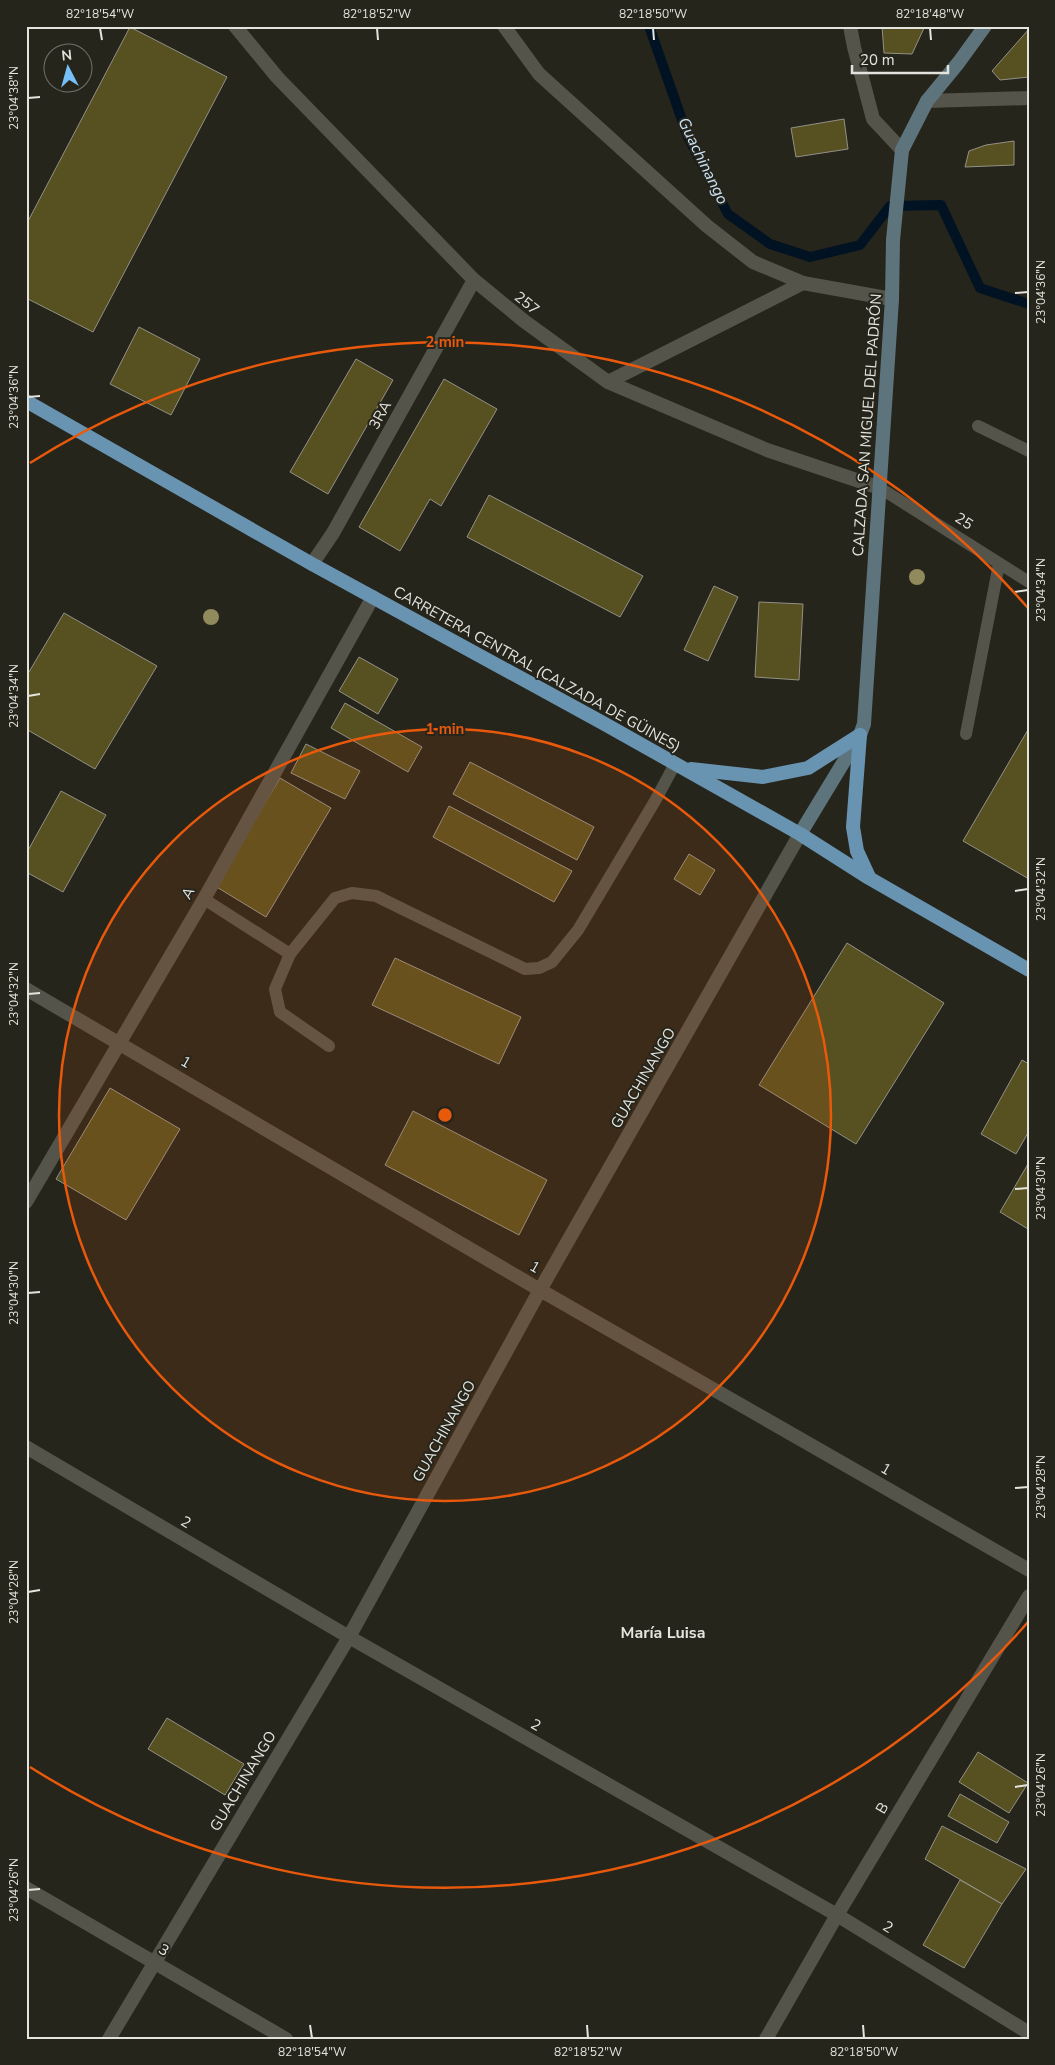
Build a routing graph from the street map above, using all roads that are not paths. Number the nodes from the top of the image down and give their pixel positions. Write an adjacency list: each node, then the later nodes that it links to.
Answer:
1 (235, 26): 8 (street, 257)
2 (504, 26): 9 (street)
3 (850, 26): 7 (street)
4 (986, 26): 6 (main road, CALZADA SAN MIGUEL DEL PADRÓN)
5 (1029, 98): 6 (street)
6 (927, 101): 7 (main road, CALZADA SAN MIGUEL DEL PADRÓN)
7 (902, 150): 10 (main road, CALZADA SAN MIGUEL DEL PADRÓN)
8 (474, 280): 11 (street, 257); 16 (street, 3RA)
9 (803, 283): 10 (street); 11 (street)
10 (892, 299): 15 (main road, CALZADA SAN MIGUEL DEL PADRÓN)
11 (608, 382): 15 (street, 257)
12 (26, 401): 16 (main road, CARRETERA CENTRAL (CALZADA DE GÜINES))
13 (978, 426): 14 (lane)
14 (1029, 451)
15 (880, 488): 17 (lane, 25); 21 (main road, CALZADA SAN MIGUEL DEL PADRÓN)
16 (312, 564): 19 (main road, CARRETERA CENTRAL (CALZADA DE GÜINES))
17 (999, 564): 18 (lane, 25); 20 (lane)
18 (1029, 582)
19 (373, 597): 22 (main road, CARRETERA CENTRAL (CALZADA DE GÜINES)); 25 (street, A)
20 (966, 734)
21 (860, 735): 22 (main road); 23 (main road, CALZADA SAN MIGUEL DEL PADRÓN); 24 (main road)
22 (679, 766): 23 (main road, CARRETERA CENTRAL (CALZADA DE GÜINES)); 26 (lane)
23 (800, 834): 24 (main road, CARRETERA CENTRAL (CALZADA DE GÜINES)); 32 (street, GUACHINANGO)
24 (869, 878): 27 (main road, CARRETERA CENTRAL (CALZADA DE GÜINES))
25 (204, 899): 26 (lane); 29 (street, A)
26 (290, 954): 30 (lane)
27 (1029, 970)
28 (26, 989): 29 (street, 1)
29 (119, 1042): 31 (street, A); 32 (street, 1)
30 (329, 1046)
31 (26, 1202)
32 (540, 1290): 34 (street, 1); 36 (street, GUACHINANGO)
33 (26, 1447): 36 (street, 2)
34 (1029, 1570)
35 (1029, 1596): 38 (street, B)
36 (349, 1637): 38 (street, 2); 39 (street, GUACHINANGO)
37 (26, 1888): 39 (street, 3)
38 (836, 1915): 40 (street, 2); 43 (street, B)
39 (153, 1963): 41 (street, GUACHINANGO); 42 (street, 3)
40 (1029, 2033)
41 (109, 2039)
42 (286, 2039)
43 (766, 2039)

